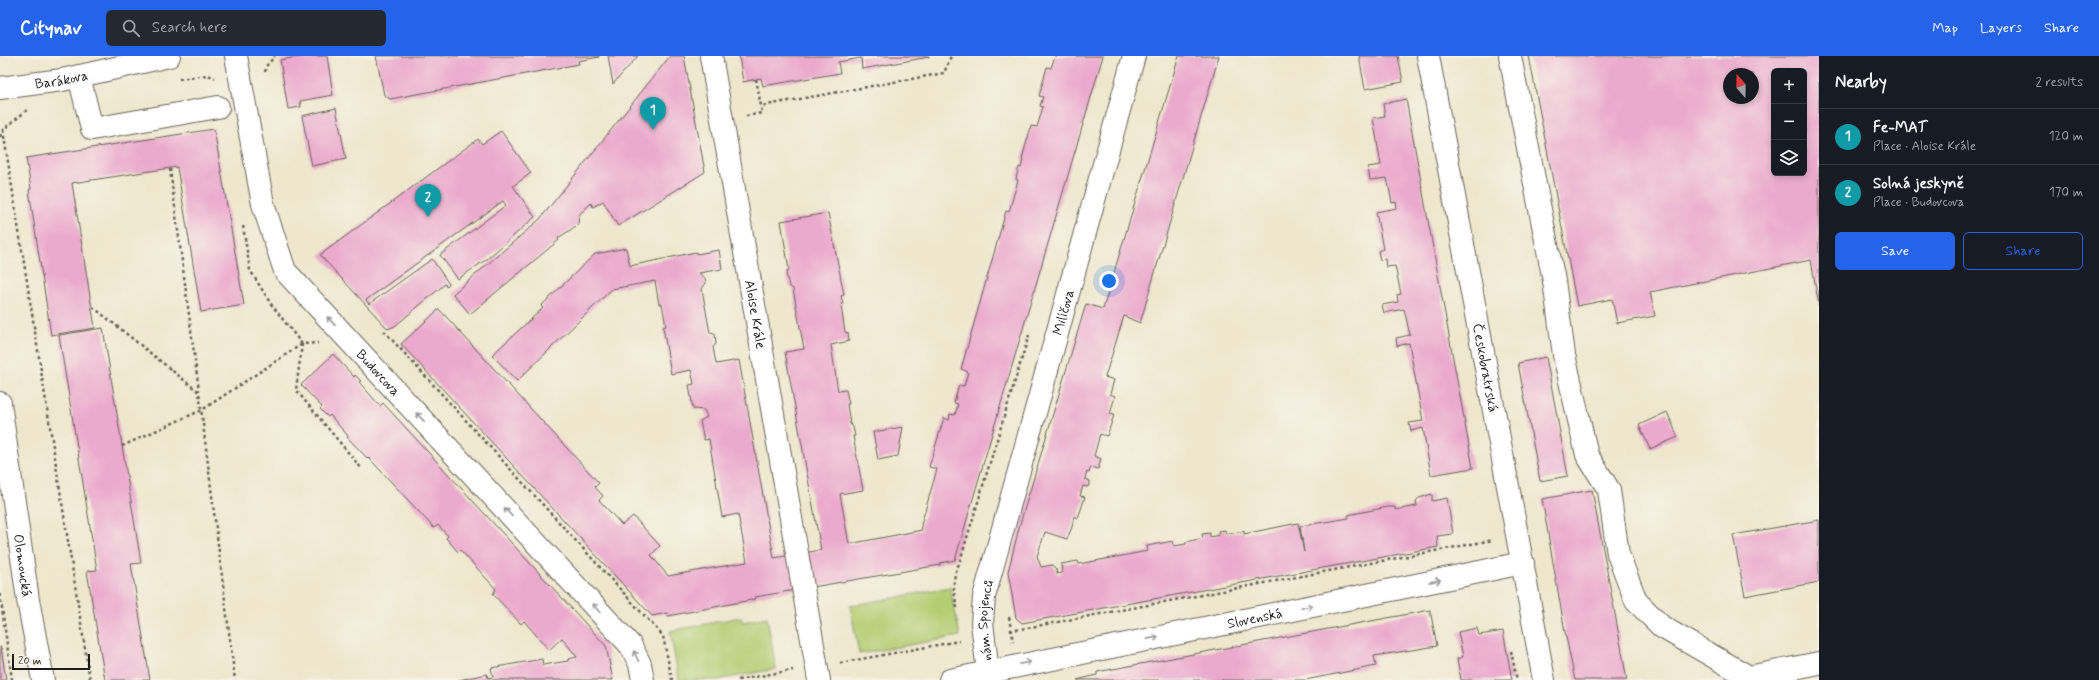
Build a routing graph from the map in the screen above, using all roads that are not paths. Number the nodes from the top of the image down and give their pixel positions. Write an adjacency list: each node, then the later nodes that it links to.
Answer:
1 (169, 56): 7 (street, Barákova)
2 (236, 56): 18 (street, Budovcova, one-way to 2)
3 (711, 56): 19 (street, Aloise Krále)
4 (1134, 56): 13 (street, Milíčova)
5 (1428, 56): 12 (street, Českobratrská)
6 (1510, 56): 16 (street)
7 (79, 76): 8 (street, Barákova); 9 (street)
8 (0, 88)
9 (218, 107)
10 (0, 403): 11 (street, Olomoucká)
11 (5, 470): 17 (street, Olomoucká)
12 (1523, 563): 15 (street, Slovenská, one-way to 12); 21 (street, Českobratrská)
13 (992, 569): 15 (street, nám. Spojenců)
14 (1819, 662): 16 (street)
15 (988, 677): 20 (street, nám. Spojenců)
16 (1749, 679)
17 (43, 680)
18 (643, 680)
19 (819, 680)
20 (950, 680)
21 (1544, 680)

